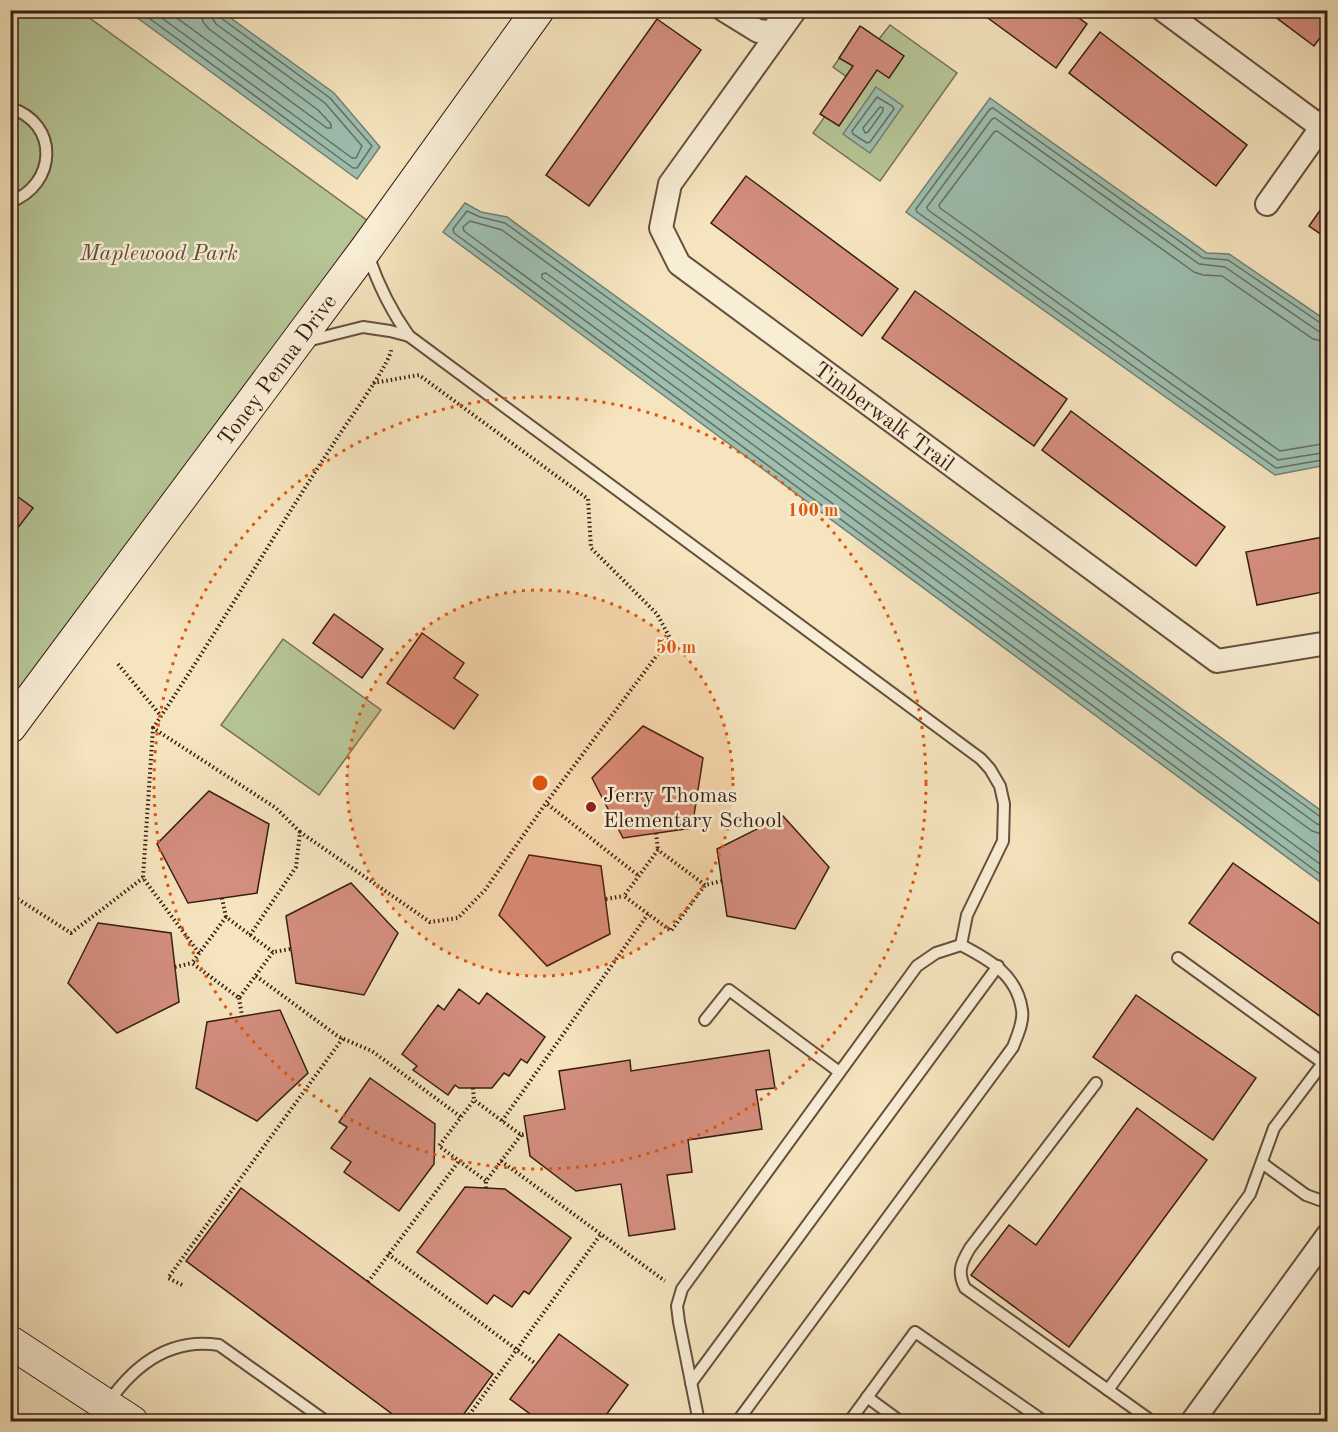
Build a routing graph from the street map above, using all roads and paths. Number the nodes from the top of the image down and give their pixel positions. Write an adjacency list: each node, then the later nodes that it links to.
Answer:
1 (538, 10): 11 (street, Toney Penna Drive)
2 (724, 10): 6 (street)
3 (778, 10): 6 (street)
4 (795, 10): 6 (street, Timberwalk Trail)
5 (1163, 10): 8 (street)
6 (778, 33): 16 (street, Timberwalk Trail)
7 (10, 108): 9 (lane)
8 (1324, 122): 10 (street)
9 (10, 202)
10 (1267, 204)
11 (366, 249): 12 (lane); 13 (street, Toney Penna Drive)
12 (409, 336): 13 (lane); 36 (lane)
13 (295, 345): 19 (street, Toney Penna Drive)
14 (383, 348): 15 (path)
15 (373, 383): 18 (path); 21 (path)
16 (1328, 643)
17 (118, 664): 18 (path)
18 (161, 716): 20 (path)
19 (10, 727)
20 (153, 728): 22 (path); 26 (path)
21 (546, 803): 22 (path); 25 (path)
22 (300, 832): 35 (path)
23 (657, 833): 24 (path)
24 (658, 850): 25 (path); 28 (path)
25 (639, 876): 30 (path)
26 (142, 878): 29 (path); 39 (path)
27 (722, 881): 28 (path)
28 (705, 885): 33 (path)
29 (10, 894)
30 (624, 896): 32 (path); 33 (path)
31 (222, 898): 34 (path)
32 (606, 899)
33 (648, 914): 55 (path)
34 (226, 917): 35 (path); 39 (path)
35 (250, 935): 38 (path)
36 (961, 945): 42 (lane); 50 (lane)
37 (291, 949): 38 (path)
38 (273, 952): 44 (path)
39 (199, 953): 41 (path)
40 (1178, 958): 49 (lane)
41 (192, 963): 43 (path); 45 (path)
42 (998, 966): 73 (lane); 81 (lane)
43 (175, 967)
44 (256, 976): 45 (path); 48 (path)
45 (239, 998): 46 (path)
46 (242, 1016)
47 (705, 1020): 50 (lane)
48 (344, 1038): 54 (path); 68 (path)
49 (1325, 1065): 60 (lane)
50 (838, 1071): 69 (lane)
51 (1096, 1083): 74 (lane)
52 (473, 1088): 53 (path)
53 (474, 1100): 54 (path); 55 (path)
54 (461, 1118): 58 (path)
55 (502, 1121): 57 (path)
56 (526, 1134): 57 (path)
57 (521, 1135): 59 (path)
58 (459, 1161): 61 (path); 66 (path)
59 (501, 1161): 61 (path); 64 (path)
60 (1262, 1163): 63 (lane); 74 (lane)
61 (486, 1181): 62 (path)
62 (486, 1188)
63 (1328, 1203)
64 (601, 1234): 69 (path); 71 (path)
65 (1326, 1239): 86 (street)
66 (388, 1254): 67 (path); 71 (path)
67 (368, 1282)
68 (182, 1285)
69 (681, 1293): 73 (lane)
70 (10, 1342): 76 (street)
71 (516, 1349): 72 (path); 79 (path)
72 (536, 1364)
73 (691, 1383): 80 (lane)
74 (1108, 1390): 85 (lane)
75 (867, 1397): 82 (lane); 83 (lane); 84 (lane)
76 (101, 1413): 77 (street); 78 (lane)
77 (132, 1422)
78 (327, 1422)
79 (465, 1422)
80 (699, 1422)
81 (737, 1422)
82 (849, 1422)
83 (901, 1422)
84 (1045, 1422)
85 (1153, 1422)
86 (1191, 1422)

